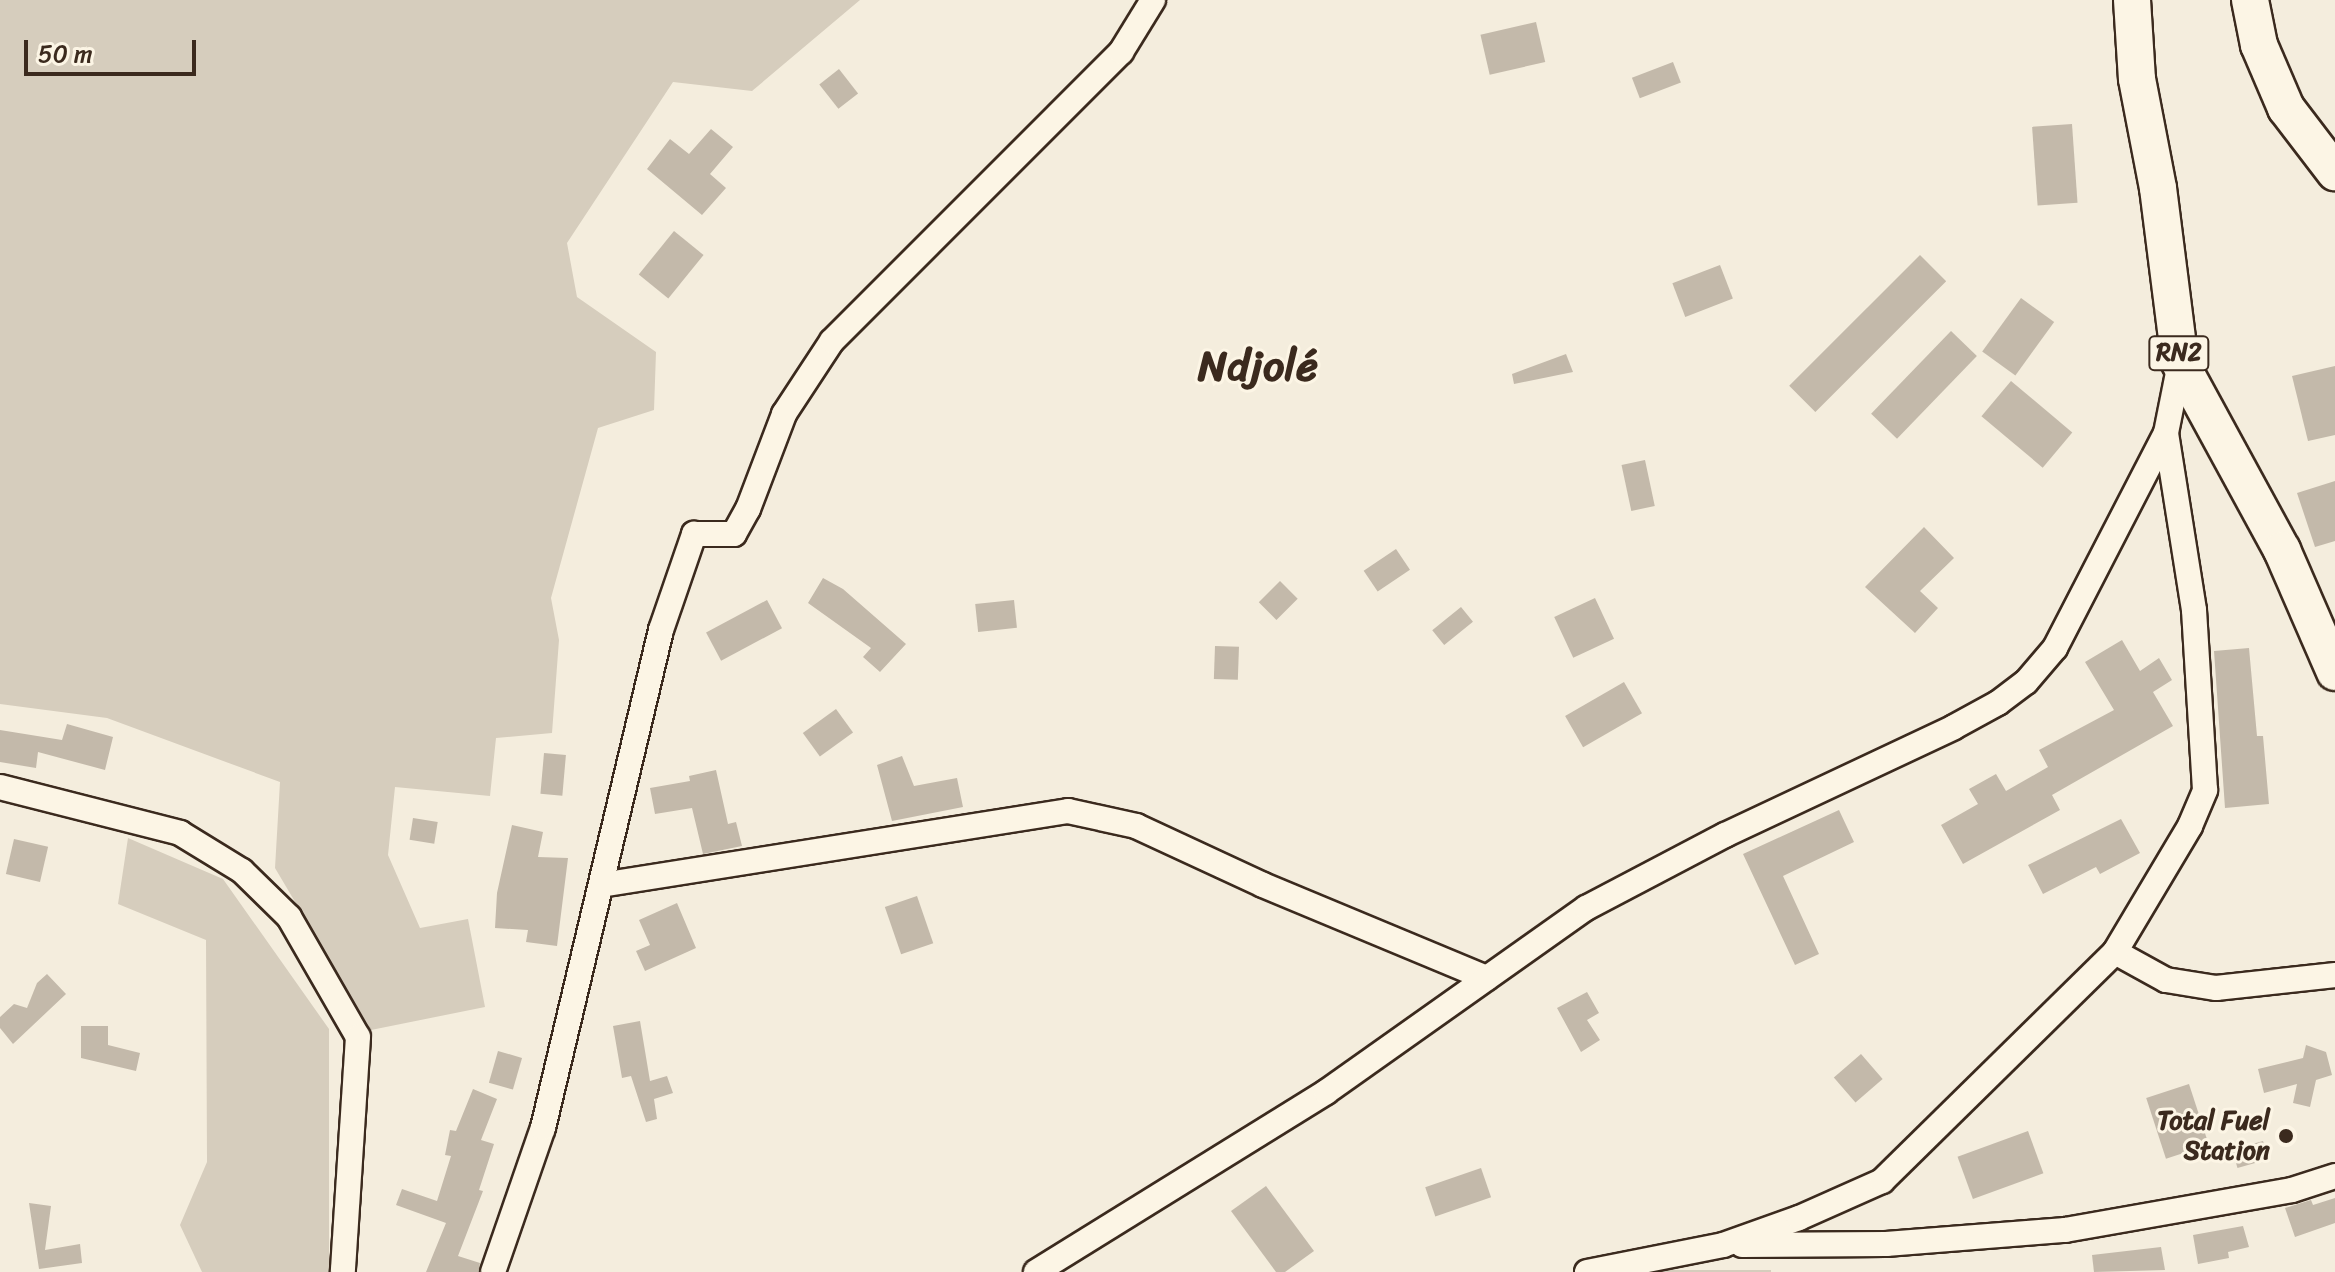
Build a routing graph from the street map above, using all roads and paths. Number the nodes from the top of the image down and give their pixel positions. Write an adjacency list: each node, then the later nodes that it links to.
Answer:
1 (1153, 0): 9 (street)
2 (2132, 0): 5 (highway, RN2)
3 (2250, 0): 4 (highway)
4 (2335, 172)
5 (2180, 363): 6 (street); 7 (highway, RN2)
6 (2166, 433): 10 (street); 12 (street)
7 (2335, 672)
8 (0, 787): 15 (street)
9 (601, 885): 12 (street); 16 (street)
10 (2115, 952): 11 (street); 14 (street)
11 (2335, 975)
12 (1486, 978): 17 (street)
13 (2335, 1176): 14 (street)
14 (1723, 1245): 18 (street)
15 (343, 1272)
16 (493, 1272)
17 (1036, 1272)
18 (1587, 1272)

